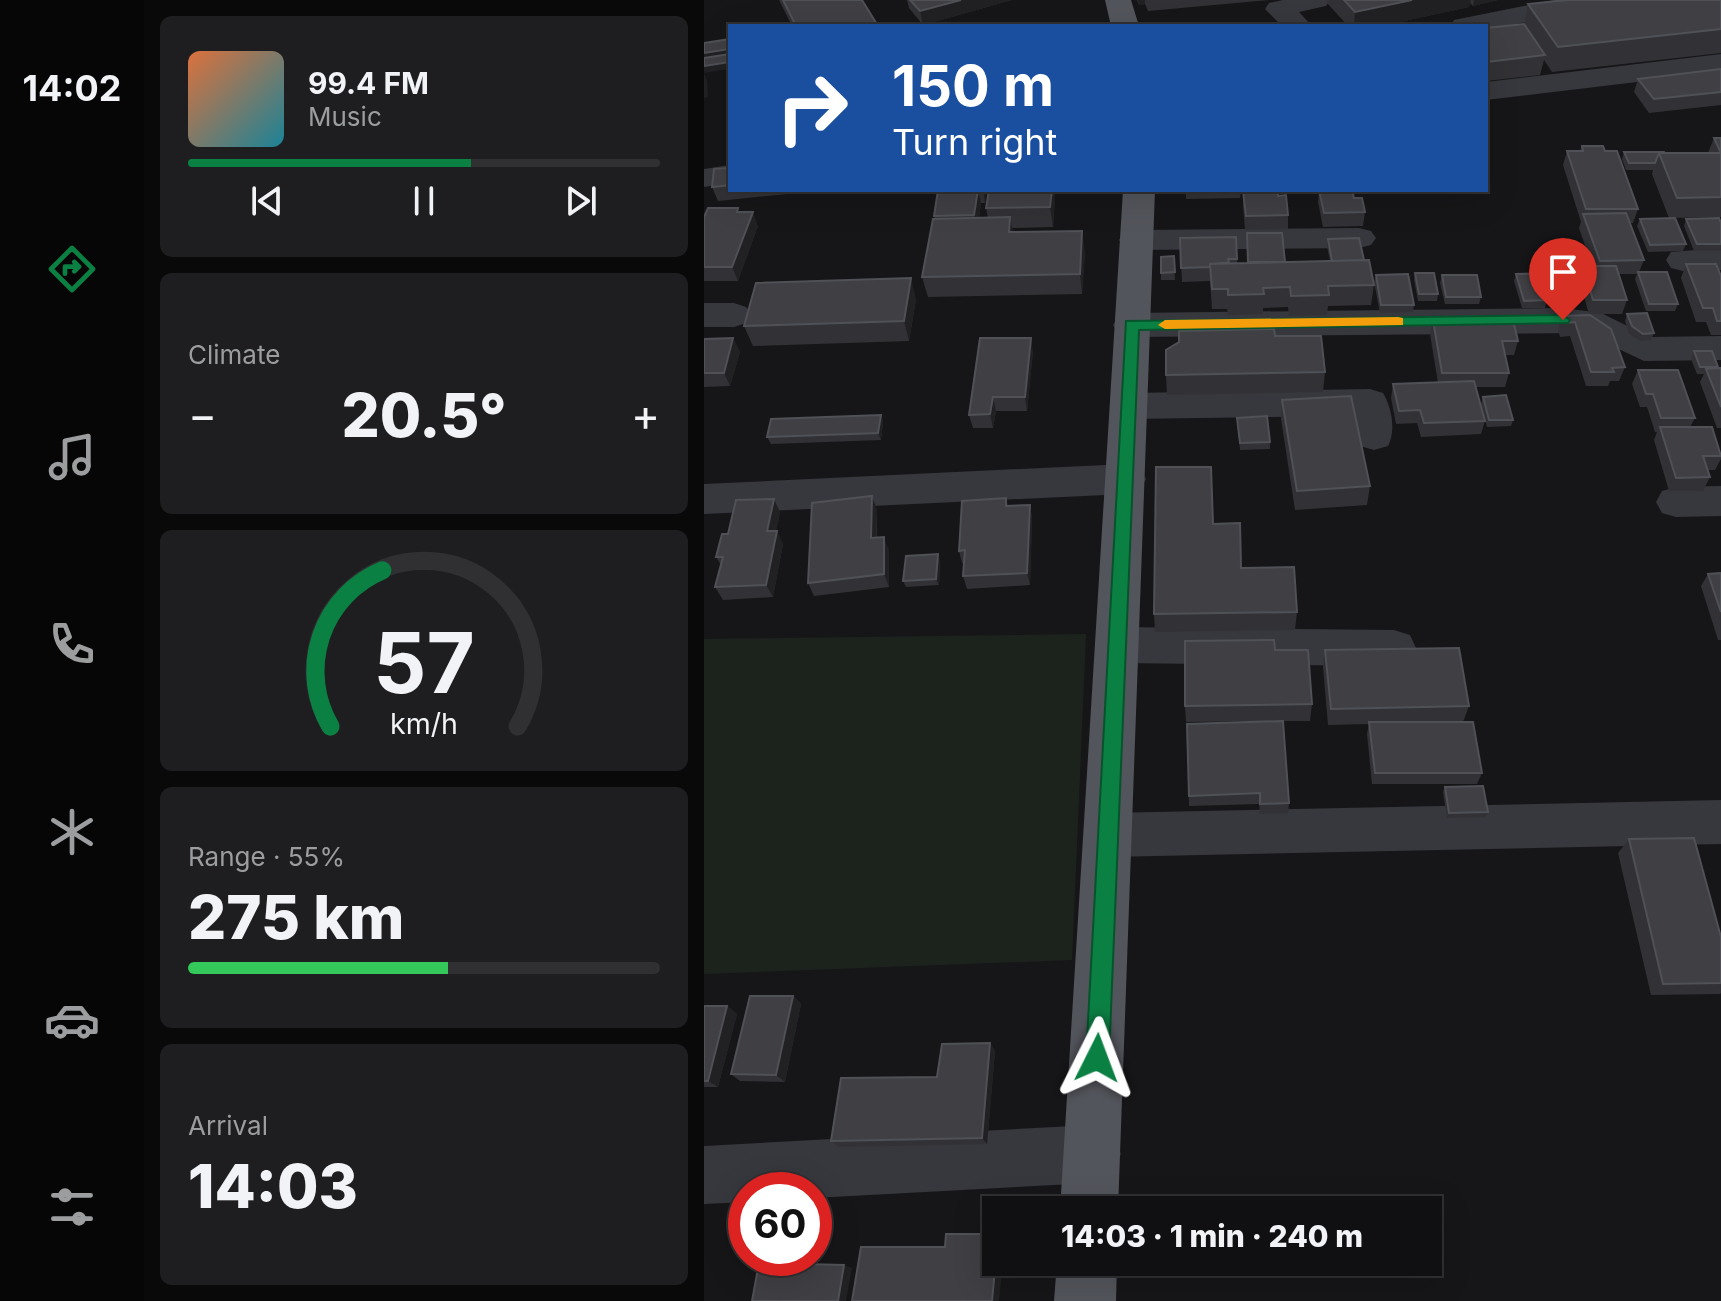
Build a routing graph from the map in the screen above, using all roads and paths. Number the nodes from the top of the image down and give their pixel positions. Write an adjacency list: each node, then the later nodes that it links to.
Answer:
1 (1118, 0): 4 (main road)
2 (1317, 0): 5 (street)
3 (1595, 0): 6 (street)
4 (1124, 24)
5 (1296, 24)
6 (1474, 24)
7 (1721, 63): 8 (street)
8 (1488, 91)
9 (728, 174): 10 (street)
10 (704, 178)
11 (1139, 192): 13 (main road)
12 (1359, 238): 13 (street)
13 (1136, 240): 16 (main road)
14 (1721, 259): 15 (street)
15 (1683, 260)
16 (1131, 325): 17 (street); 18 (main road)
17 (1721, 348)
18 (1129, 406): 19 (street); 20 (main road)
19 (1374, 436)
20 (1126, 479): 21 (street); 24 (main road)
21 (704, 499)
22 (1721, 501): 23 (street)
23 (1676, 502)
24 (1118, 645): 25 (street); 27 (main road)
25 (1394, 648)
26 (1721, 822): 27 (street)
27 (1109, 835): 28 (main road)
28 (1092, 1154): 29 (street); 30 (main road)
29 (704, 1175)
30 (1090, 1196)
31 (1086, 1276): 32 (main road)
32 (1085, 1301)

